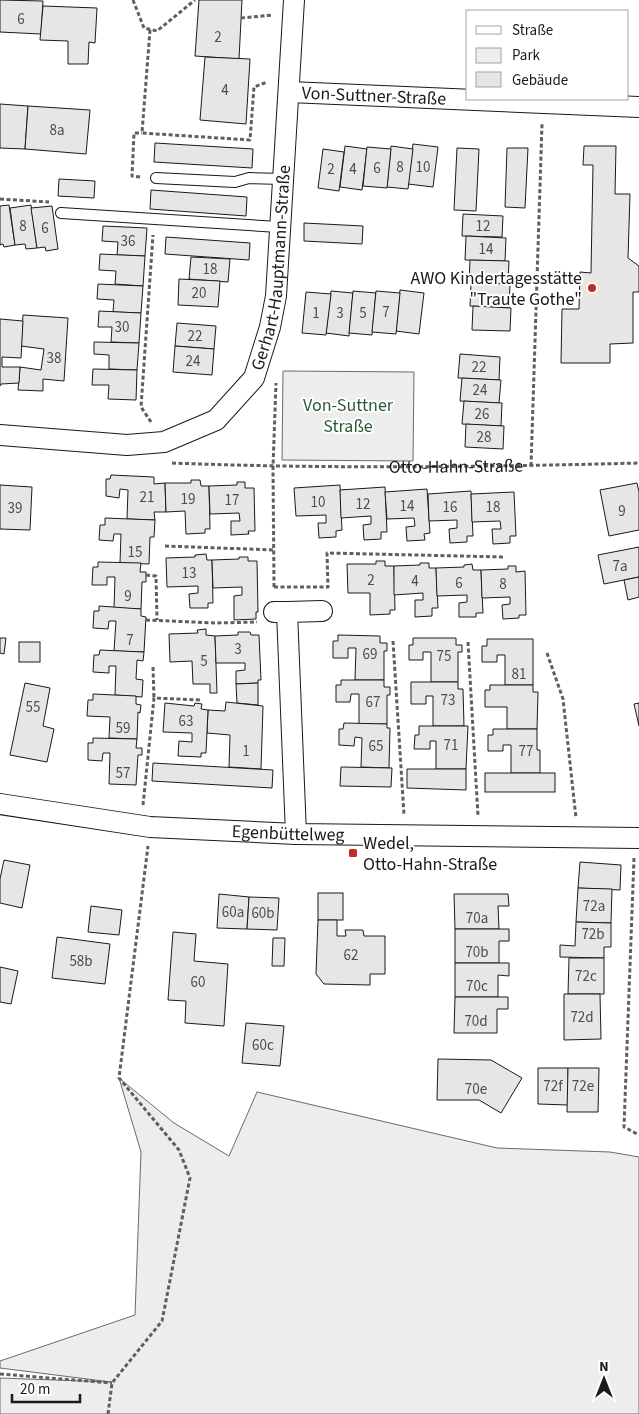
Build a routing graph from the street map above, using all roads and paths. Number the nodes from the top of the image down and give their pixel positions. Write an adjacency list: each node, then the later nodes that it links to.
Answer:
1 (133, 0): 5 (path)
2 (195, 0): 5 (path)
3 (294, 7): 4 (path); 6 (street, Gerhart-Hauptmann-Straße)
4 (241, 18)
5 (150, 30): 11 (path)
6 (289, 84): 7 (street, Von-Suttner-Straße); 11 (path); 13 (street, Gerhart-Hauptmann-Straße)
7 (466, 97)
8 (503, 100): 9 (street, Von-Suttner-Straße)
9 (543, 103): 10 (street, Von-Suttner-Straße); 22 (path)
10 (639, 107)
11 (142, 133): 12 (path)
12 (156, 178): 13 (lane)
13 (283, 179): 17 (street, Gerhart-Hauptmann-Straße)
14 (0, 199): 15 (path)
15 (61, 213): 16 (lane)
16 (154, 219): 17 (lane); 19 (path)
17 (279, 227): 19 (street, Gerhart-Hauptmann-Straße)
18 (0, 434): 19 (street, Gerhart-Hauptmann-Straße)
19 (164, 442)
20 (170, 463): 23 (path, Otto-Hahn-Straße)
21 (639, 463): 22 (path, Otto-Hahn-Straße)
22 (531, 466): 23 (path, Otto-Hahn-Straße)
23 (273, 467): 25 (path)
24 (165, 546): 25 (path)
25 (274, 550): 28 (path)
26 (504, 557): 29 (path)
27 (146, 575): 33 (path)
28 (274, 587)
29 (328, 587)
30 (322, 611): 31 (street)
31 (283, 615): 33 (path); 42 (street)
32 (146, 620): 33 (path)
33 (157, 620)
34 (393, 640): 43 (path)
35 (468, 642): 44 (path)
36 (547, 653): 45 (path)
37 (153, 667): 38 (path)
38 (154, 698): 39 (path); 41 (path)
39 (202, 700)
40 (0, 804): 41 (street, Egenbüttelweg)
41 (146, 826): 42 (street, Egenbüttelweg); 49 (path)
42 (296, 834): 43 (street, Egenbüttelweg)
43 (405, 835): 44 (street, Egenbüttelweg)
44 (480, 837): 45 (street, Egenbüttelweg)
45 (579, 838): 46 (street, Egenbüttelweg)
46 (637, 838): 47 (path)
47 (639, 1135)
48 (0, 1374): 49 (path)
49 (112, 1383): 50 (path)
50 (108, 1414)

